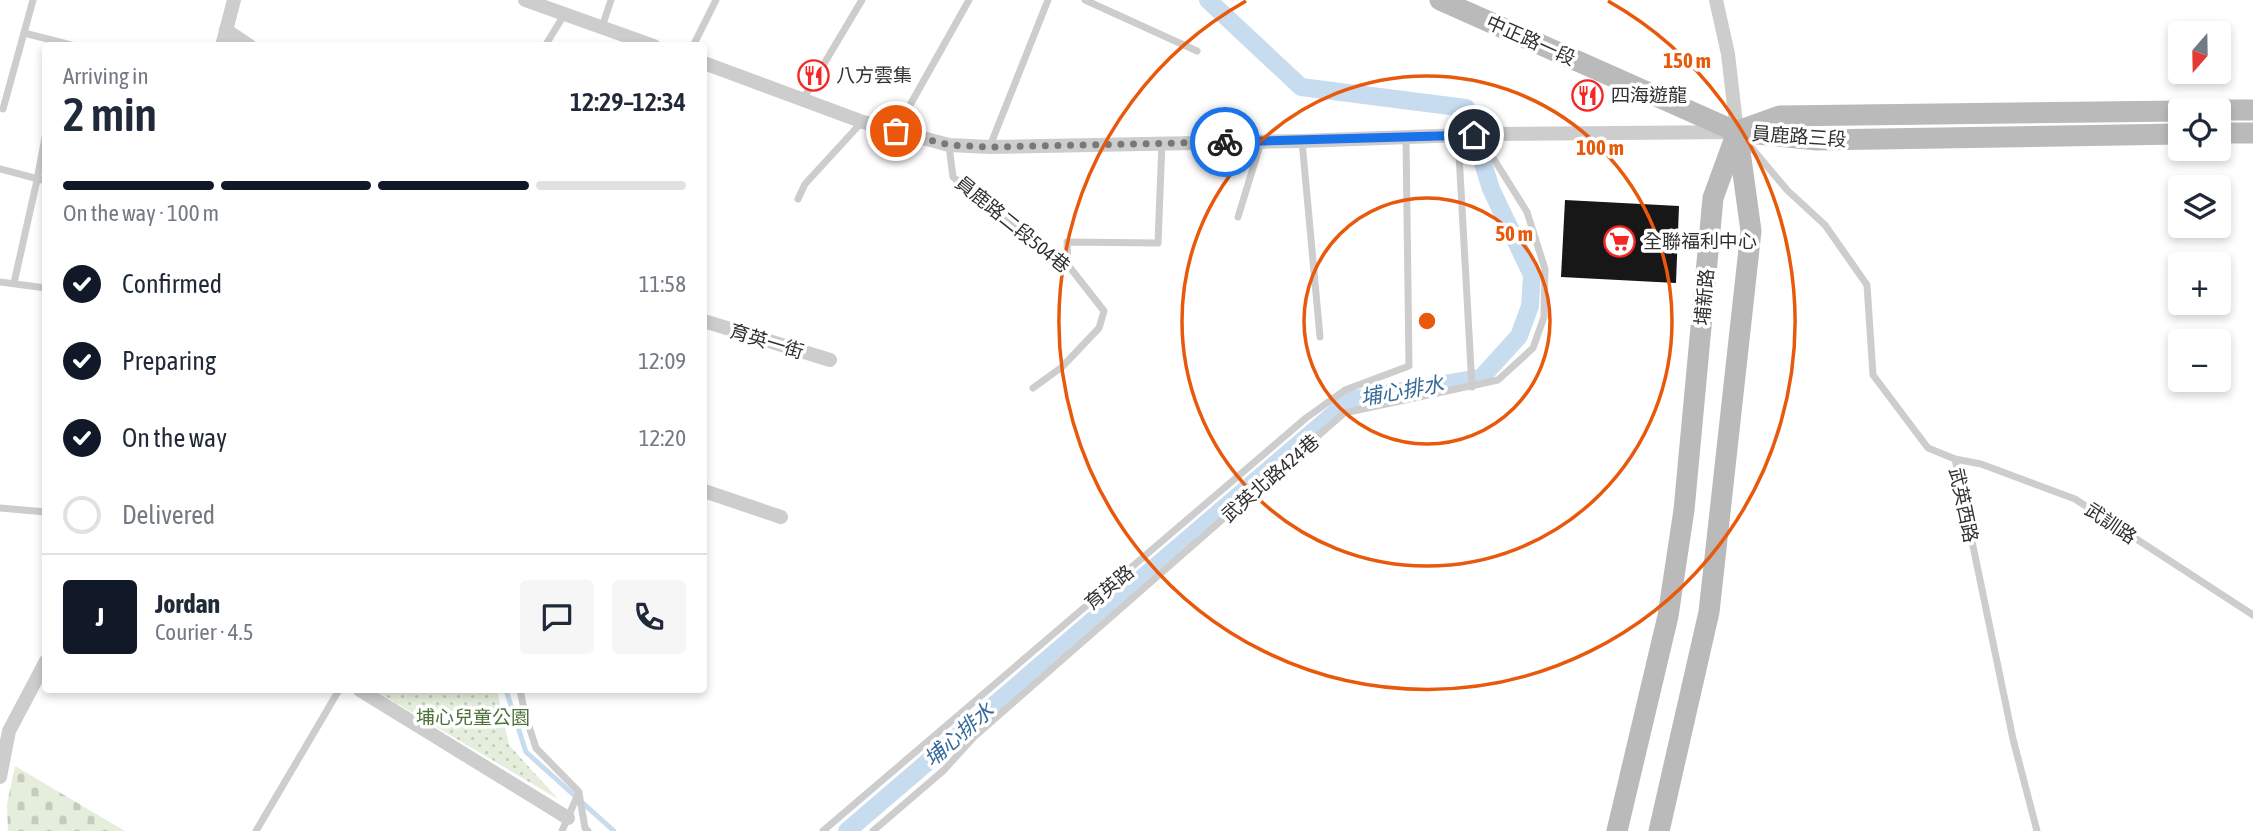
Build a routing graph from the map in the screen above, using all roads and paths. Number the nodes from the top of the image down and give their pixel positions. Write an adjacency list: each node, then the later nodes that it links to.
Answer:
1 (33, 0): 15 (lane)
2 (234, 0): 14 (street)
3 (525, 0): 12 (street)
4 (611, 0): 13 (lane)
5 (716, 0): 21 (lane)
6 (862, 0): 24 (lane)
7 (969, 0): 30 (lane)
8 (1048, 0): 42 (lane)
9 (1085, 0): 22 (lane)
10 (1440, 0): 31 (street, 中正路一段)
11 (1716, 0): 31 (street)
12 (565, 14): 13 (street); 20 (lane)
13 (602, 27): 16 (street)
14 (226, 30): 18 (street); 19 (street)
15 (24, 33): 17 (lane); 25 (lane)
16 (625, 41)
17 (59, 42)
18 (223, 42)
19 (244, 42)
20 (548, 42)
21 (695, 42)
22 (1197, 51)
23 (707, 64): 24 (street)
24 (803, 99): 29 (street)
25 (3, 109)
26 (2231, 110): 27 (street)
27 (2253, 110)
28 (2168, 111): 31 (street, 員鹿路三段)
29 (863, 121): 30 (street); 45 (lane)
30 (896, 131): 41 (street)
31 (1737, 132): 33 (street); 34 (street, 員鹿路三段); 56 (lane, 武英西路); 73 (street, 埔新路); 74 (street, 埔新路)
32 (2253, 133): 35 (street)
33 (1489, 134): 36 (street); 54 (lane, 武英北路424巷)
34 (2168, 134)
35 (2231, 134)
36 (1458, 135): 37 (street); 54 (lane)
37 (1406, 137): 38 (street); 71 (lane, 育英路)
38 (1302, 141): 40 (street); 52 (lane)
39 (1162, 142): 40 (street); 42 (street); 47 (lane)
40 (1261, 142): 46 (lane)
41 (949, 145): 42 (street); 47 (lane, 員鹿路二段504巷)
42 (990, 147)
43 (0, 169): 44 (lane)
44 (41, 181): 49 (lane)
45 (798, 199)
46 (1238, 217)
47 (1068, 265): 55 (lane, 員鹿路二段504巷)
48 (0, 282): 49 (lane)
49 (14, 283): 50 (lane)
50 (42, 287)
51 (707, 322): 53 (street, 育英一街)
52 (1320, 337)
53 (830, 360)
54 (1472, 387): 72 (lane, 武英北路424巷)
55 (1033, 388)
56 (1955, 459): 61 (lane, 武訓路); 75 (lane, 武英西路)
57 (707, 492): 60 (street)
58 (0, 508): 59 (lane)
59 (42, 512)
60 (781, 517)
61 (2253, 615)
62 (42, 669): 66 (street)
63 (336, 693): 69 (lane)
64 (365, 693): 68 (street)
65 (521, 693): 67 (lane)
66 (0, 777)
67 (579, 792): 68 (lane); 70 (lane)
68 (565, 825)
69 (256, 831)
70 (588, 831)
71 (823, 831)
72 (873, 831)
73 (1617, 831)
74 (1659, 831)
75 (2037, 831)

